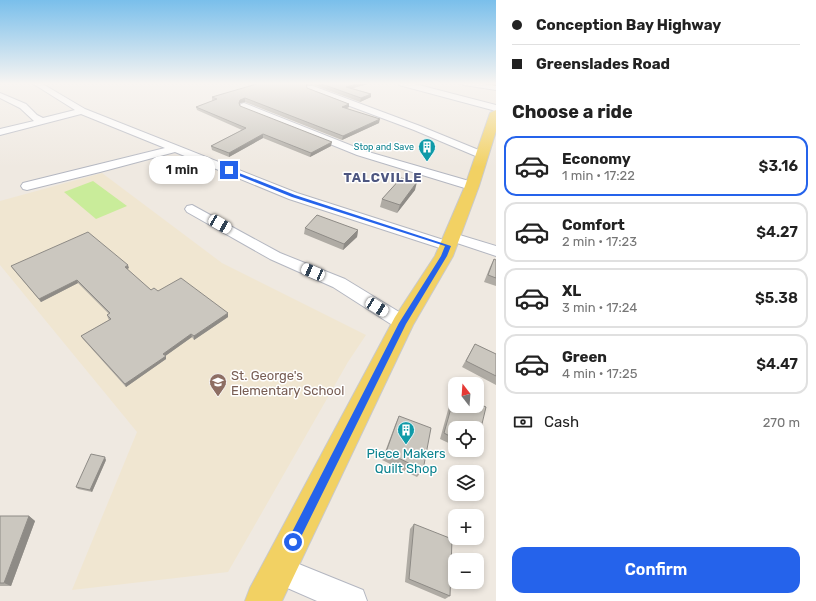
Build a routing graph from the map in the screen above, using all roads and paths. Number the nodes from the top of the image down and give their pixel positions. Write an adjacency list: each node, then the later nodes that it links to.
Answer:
1 (28, 111): 6 (street)
2 (82, 111): 6 (street); 8 (street)
3 (257, 111): 11 (street)
4 (374, 111): 9 (street)
5 (496, 113): 9 (main road)
6 (43, 122): 7 (street)
7 (0, 132)
8 (175, 149): 10 (street); 13 (street)
9 (482, 156): 11 (main road)
10 (27, 186)
11 (472, 186): 13 (main road)
12 (192, 208): 15 (street)
13 (450, 241): 14 (street); 15 (main road)
14 (496, 251)
15 (403, 323): 16 (main road)
16 (279, 570): 17 (main road); 18 (street)
17 (263, 601)
18 (352, 601)

